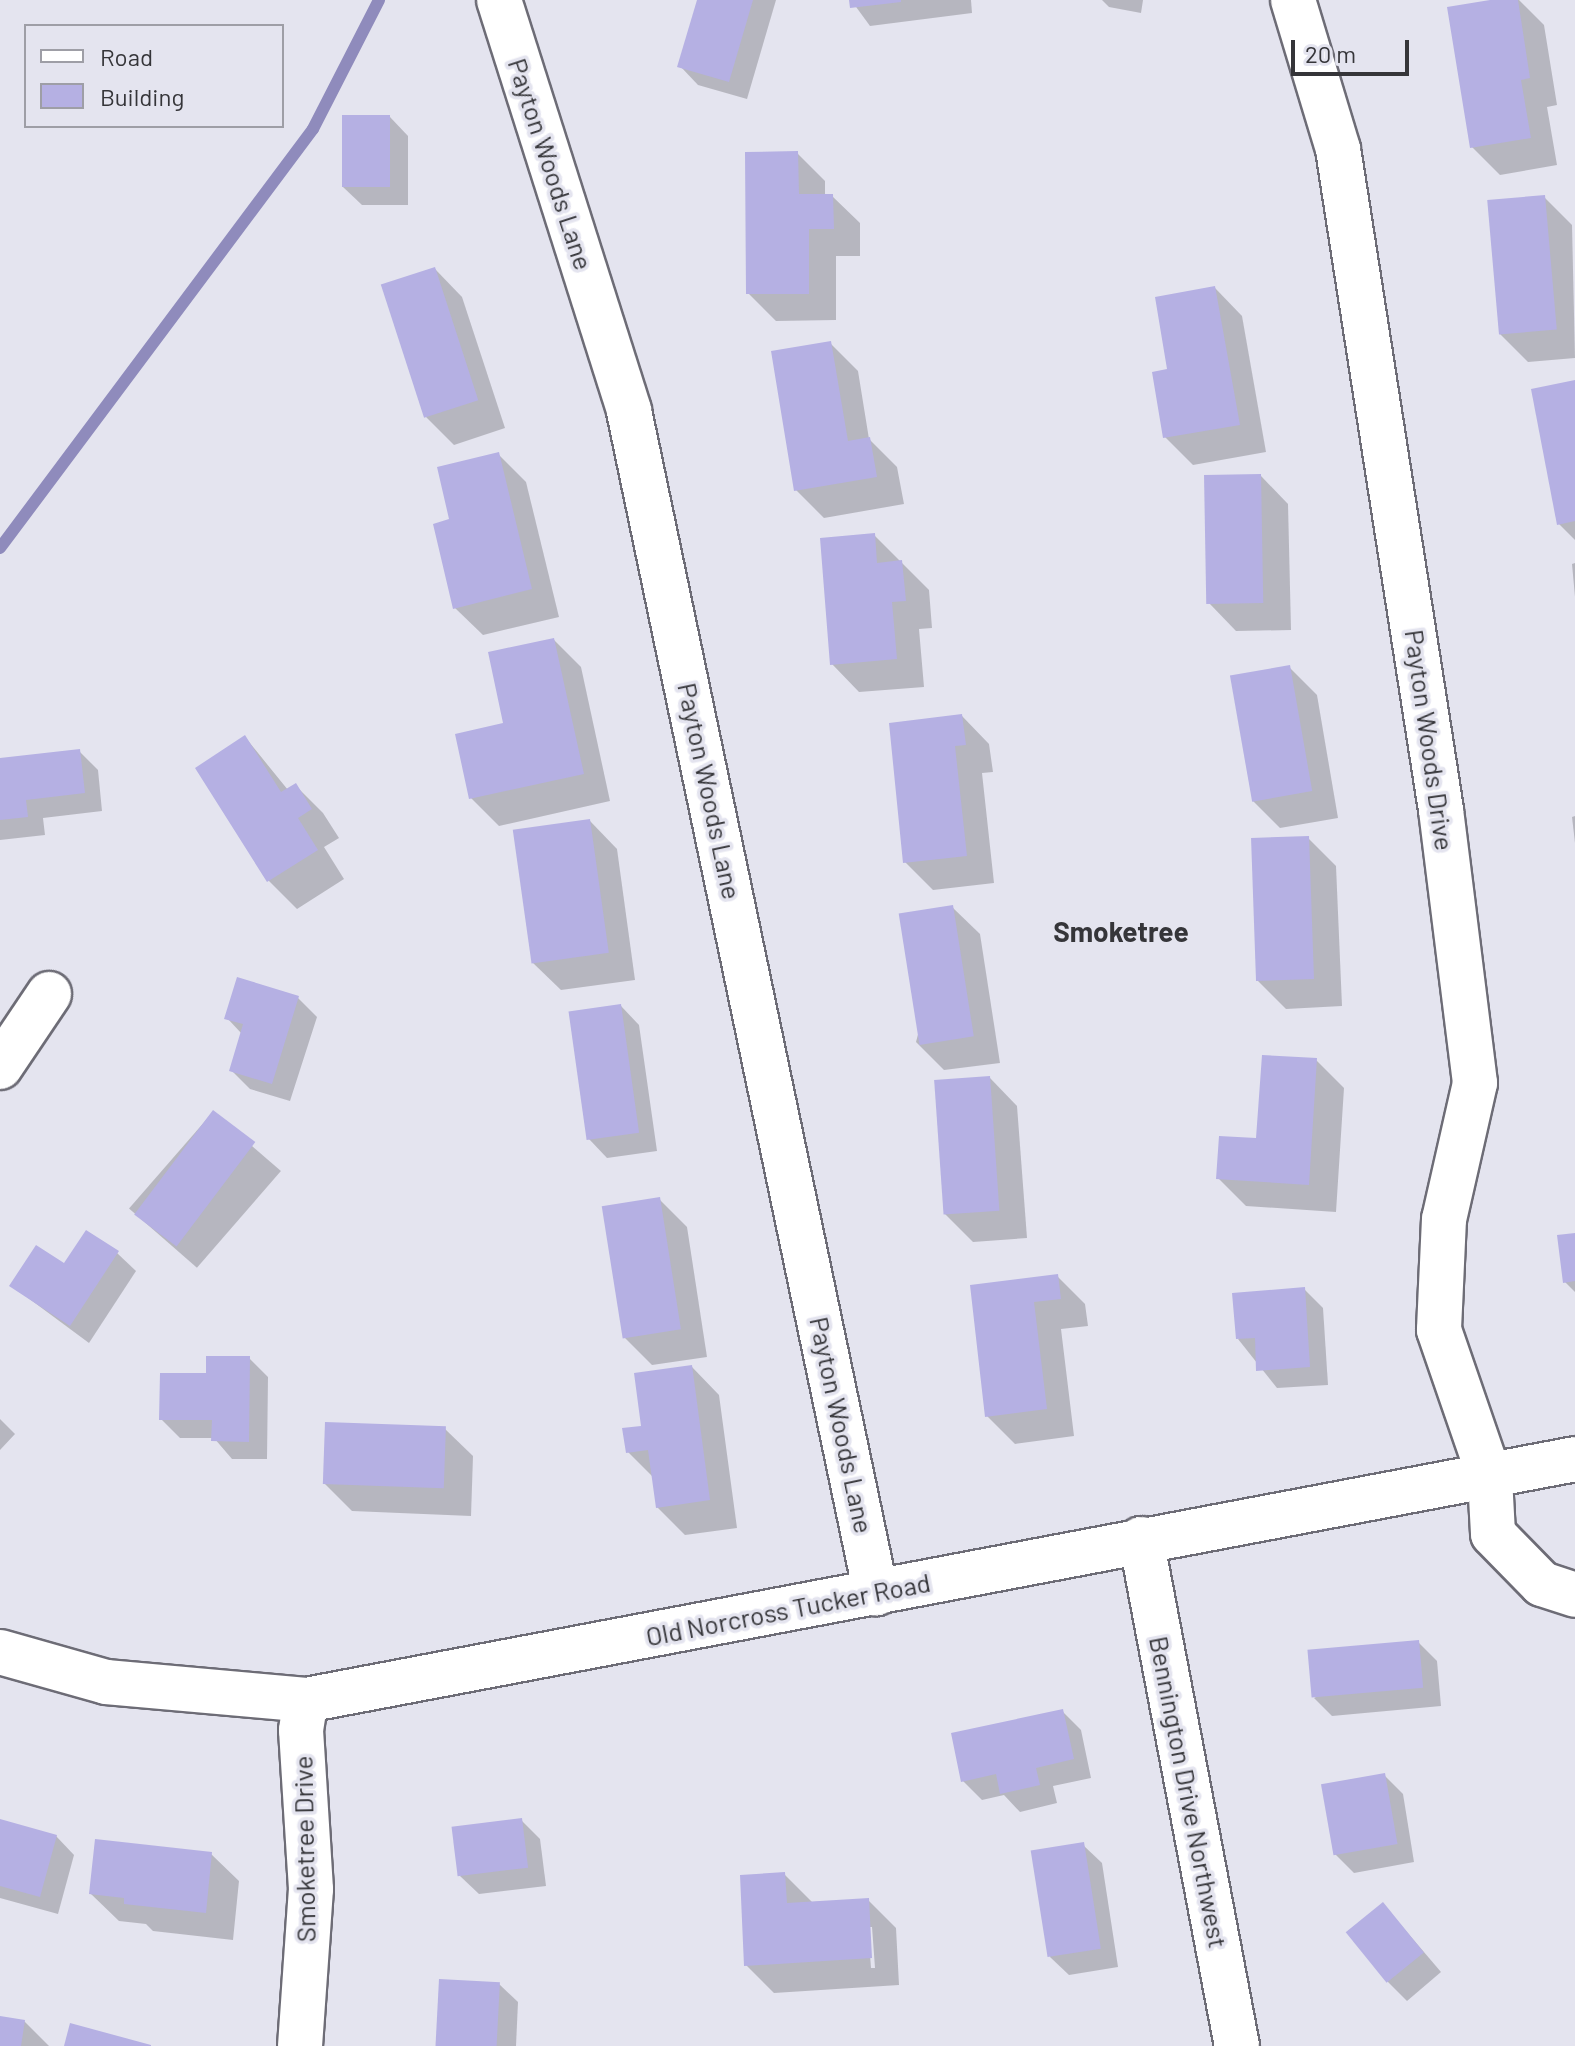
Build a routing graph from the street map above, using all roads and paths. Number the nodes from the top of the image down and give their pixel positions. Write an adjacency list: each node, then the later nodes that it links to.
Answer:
1 (499, 0): 8 (street, Payton Woods Lane)
2 (1293, 0): 6 (street, Payton Woods Drive)
3 (49, 994): 4 (street)
4 (0, 1067)
5 (1575, 1459): 6 (street, Old Norcross Tucker Road)
6 (1490, 1478): 7 (street, Old Norcross Tucker Road); 9 (street, Payton Woods Drive)
7 (1141, 1539): 8 (street, Old Norcross Tucker Road); 13 (street, Bennington Drive Northwest)
8 (876, 1593): 11 (street, Old Norcross Tucker Road)
9 (1575, 1595)
10 (0, 1652): 11 (street, Old Norcross Tucker Road)
11 (306, 1700): 12 (street, Smoketree Drive)
12 (300, 2046)
13 (1237, 2046)

